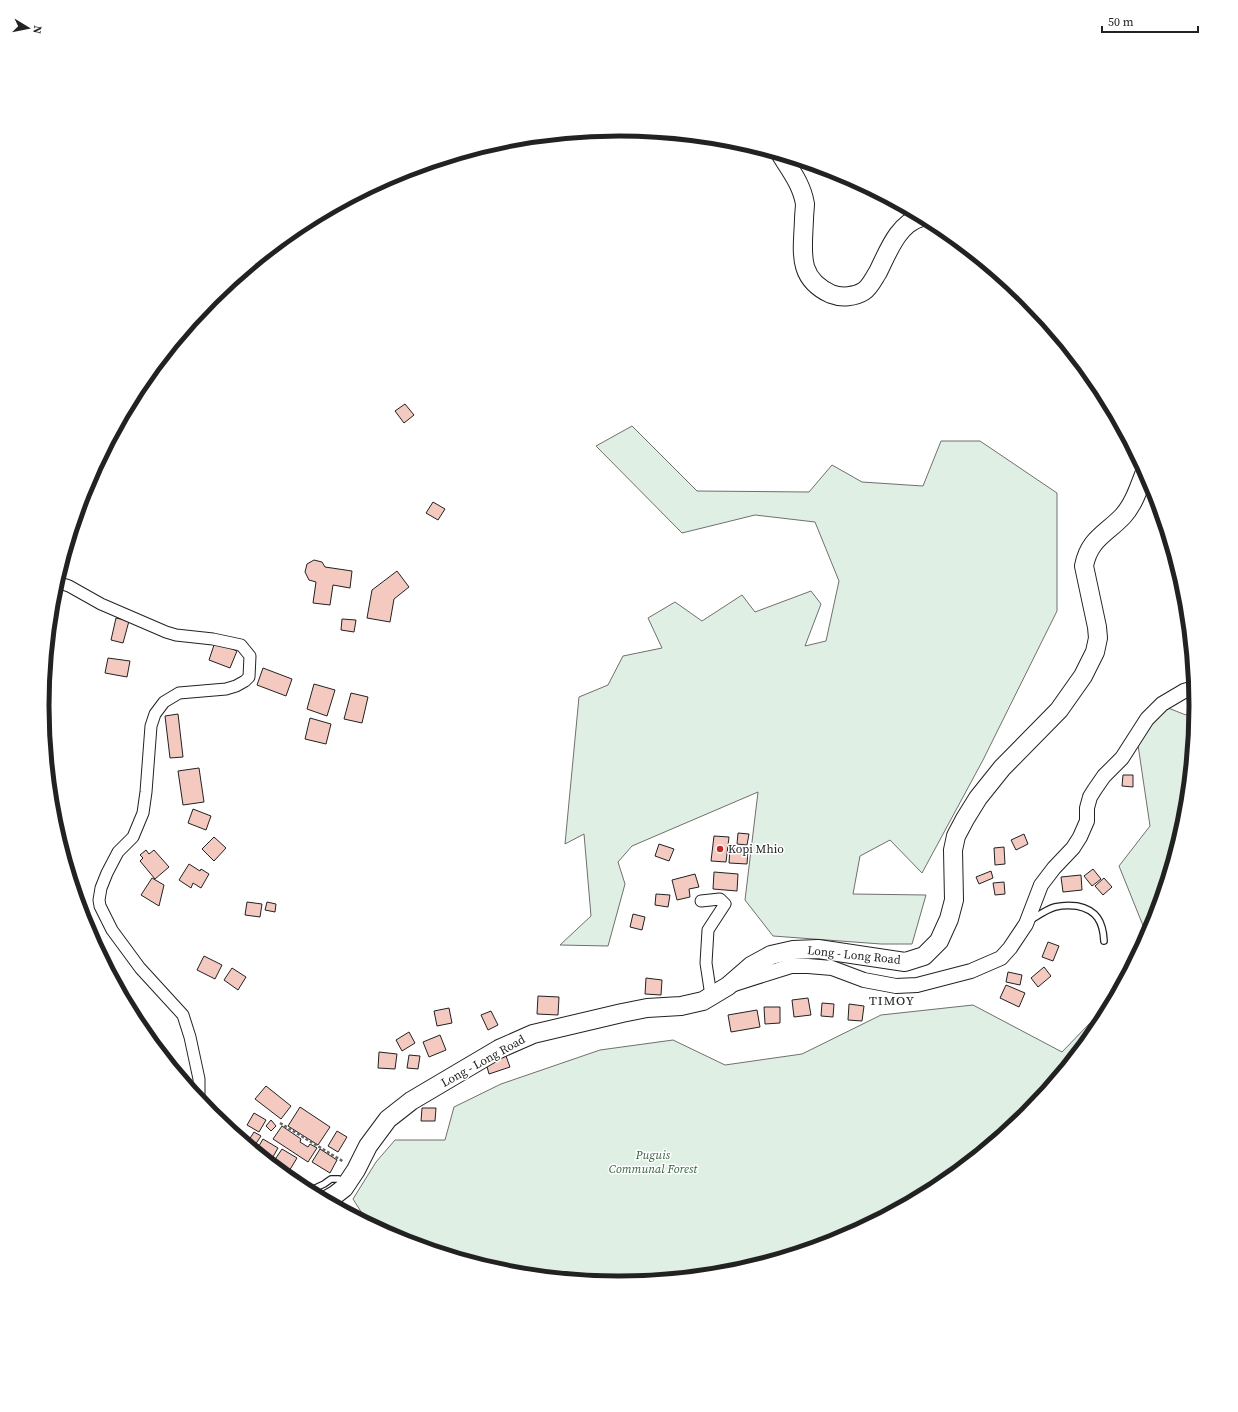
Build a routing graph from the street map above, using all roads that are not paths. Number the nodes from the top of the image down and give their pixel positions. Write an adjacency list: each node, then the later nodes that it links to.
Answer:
1 (785, 161): 2 (main road)
2 (915, 219)
3 (1142, 480): 9 (main road, Long - Long Road)
4 (62, 584): 11 (street)
5 (1189, 690): 7 (street)
6 (701, 901): 10 (street)
7 (1026, 924): 8 (lane); 9 (street)
8 (1104, 941)
9 (728, 986): 10 (main road, Long - Long Road)
10 (711, 996): 12 (main road, Long - Long Road)
11 (199, 1091)
12 (351, 1177): 13 (lane); 14 (main road, Long - Long Road)
13 (315, 1188)
14 (330, 1198)

